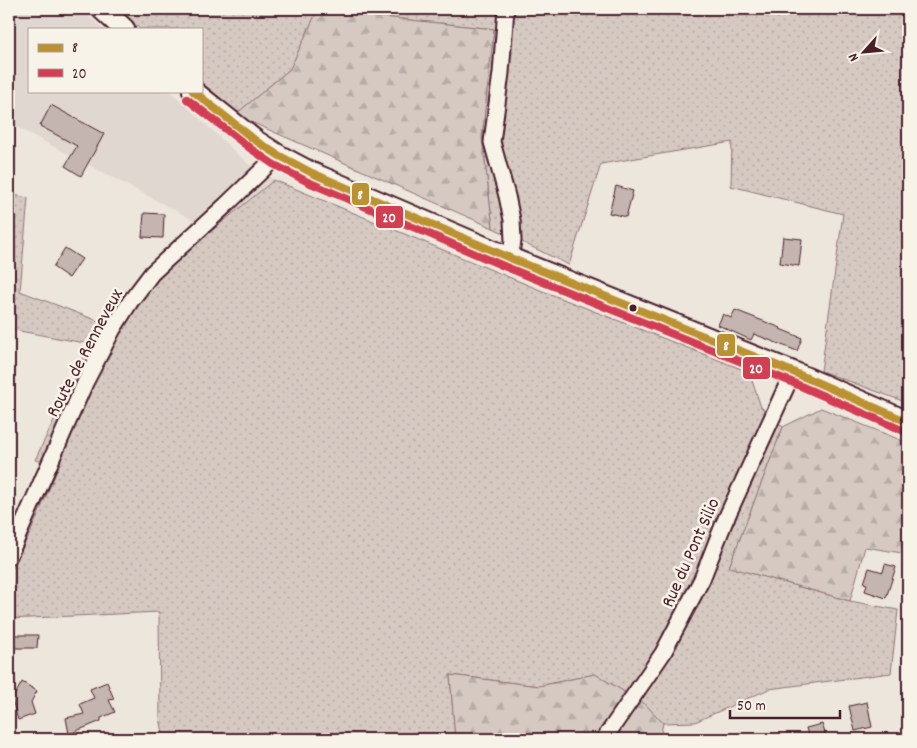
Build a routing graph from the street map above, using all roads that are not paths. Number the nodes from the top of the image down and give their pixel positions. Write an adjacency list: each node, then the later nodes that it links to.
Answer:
1 (102, 9): 3 (main road)
2 (506, 9): 6 (street)
3 (123, 28)
4 (194, 92): 5 (main road)
5 (278, 155): 6 (main road); 11 (street, Route de Renneveux)
6 (510, 258): 7 (main road)
7 (793, 372): 8 (main road); 12 (street, Rue du Pont Silio)
8 (849, 396): 9 (main road); 10 (main road)
9 (908, 415)
10 (908, 422)
11 (9, 556)
12 (604, 739)

